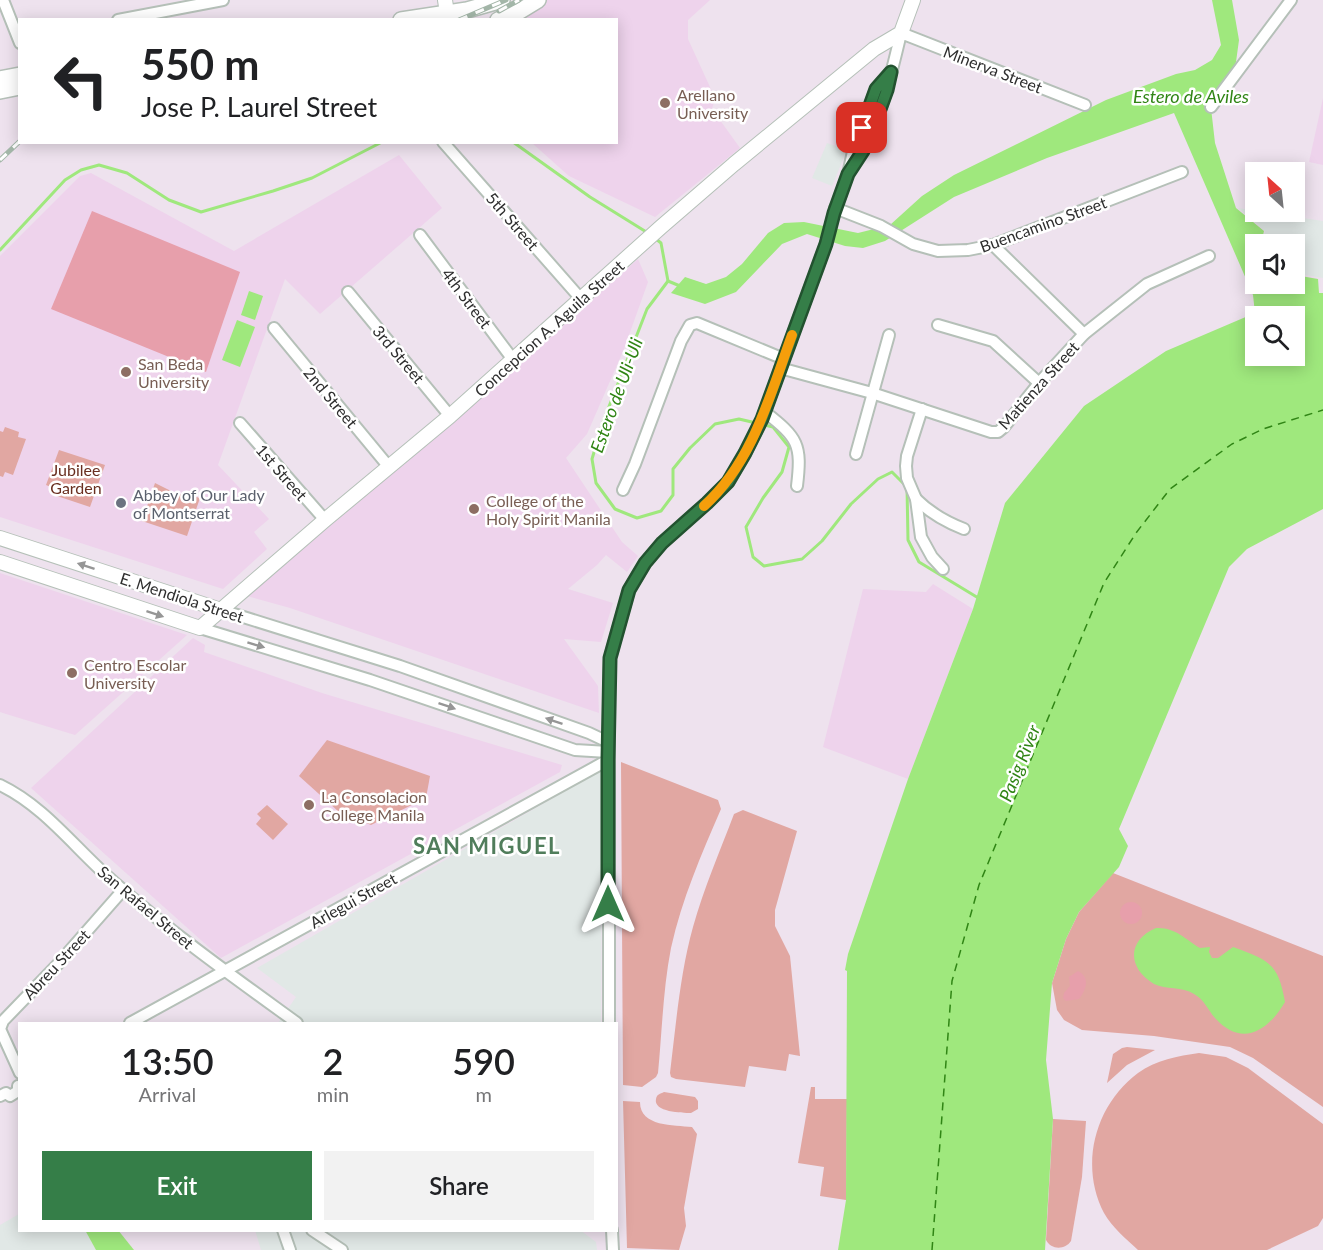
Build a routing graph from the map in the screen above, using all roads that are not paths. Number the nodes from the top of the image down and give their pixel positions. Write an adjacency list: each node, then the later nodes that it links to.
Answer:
1 (1, 0): 12 (street)
2 (223, 0): 8 (street)
3 (502, 0): 7 (main road)
4 (538, 0): 10 (main road)
5 (913, 0): 11 (street)
6 (1291, 0): 18 (street)
7 (446, 11): 9 (main road)
8 (128, 18)
9 (411, 18)
10 (503, 18)
11 (901, 33): 17 (street, Minerva Street); 21 (street); 26 (street, Concepcion A. Aguila Street)
12 (18, 38)
13 (18, 75): 14 (main road)
14 (0, 79)
15 (18, 88): 16 (main road)
16 (0, 92)
17 (1085, 105)
18 (1211, 107)
19 (445, 144): 26 (street, 5th Street)
20 (1182, 172): 23 (street, Buencamino Street)
21 (835, 210): 23 (street, Buencamino Street); 32 (street)
22 (420, 236): 31 (street, 4th Street)
23 (993, 245): 29 (street)
24 (1209, 256): 29 (street, Matienza Street)
25 (348, 292): 36 (street, 3rd Street)
26 (581, 300): 31 (street, Concepcion A. Aguila Street)
27 (938, 325): 33 (street)
28 (274, 328): 40 (street, 2nd Street)
29 (1084, 334): 33 (street, Matienza Street)
30 (889, 335): 34 (street)
31 (514, 361): 36 (street, Concepcion A. Aguila Street)
32 (782, 364): 34 (street, Matienza Street); 37 (street); 42 (street, Matienza Street)
33 (1039, 383): 35 (street, Matienza Street)
34 (872, 393): 35 (street, Matienza Street); 39 (street)
35 (922, 409): 43 (street)
36 (450, 416): 40 (street, Concepcion A. Aguila Street)
37 (763, 416): 41 (street); 55 (street)
38 (240, 423): 44 (street, 1st Street)
39 (856, 454)
40 (389, 466): 44 (street, Concepcion A. Aguila Street)
41 (797, 486)
42 (623, 490)
43 (916, 499): 45 (street); 48 (street)
44 (325, 520): 49 (street, Concepcion A. Aguila Street)
45 (964, 529)
46 (0, 538): 49 (street, E. Mendiola Street, one-way to 46)
47 (0, 562): 50 (street, E. Mendiola Street, one-way to 50)
48 (943, 569)
49 (221, 610): 50 (street, Concepcion A. Aguila Street); 51 (street, E. Mendiola Street)
50 (200, 628): 53 (street, E. Mendiola Street, one-way to 53)
51 (363, 656): 52 (street, E. Mendiola Street); 53 (street)
52 (400, 666): 54 (street); 55 (street, E. Mendiola Street, one-way to 52)
53 (356, 676): 54 (street, E. Mendiola Street)
54 (392, 687): 55 (street, E. Mendiola Street, one-way to 55)
55 (608, 751): 58 (street, Arlegui Street); 61 (street)
56 (0, 785): 57 (street, San Rafael Street)
57 (123, 890): 58 (street, San Rafael Street); 62 (street, Abreu Street)
58 (225, 971): 59 (street, Arlegui Street); 60 (street, San Rafael Street)
59 (132, 1022)
60 (296, 1022)
61 (609, 1022)
62 (18, 1069)
63 (18, 1085): 64 (street)
64 (3, 1094)
65 (284, 1232): 68 (street)
66 (315, 1232): 69 (street)
67 (612, 1232): 70 (street)
68 (290, 1250)
69 (342, 1250)
70 (613, 1250)

